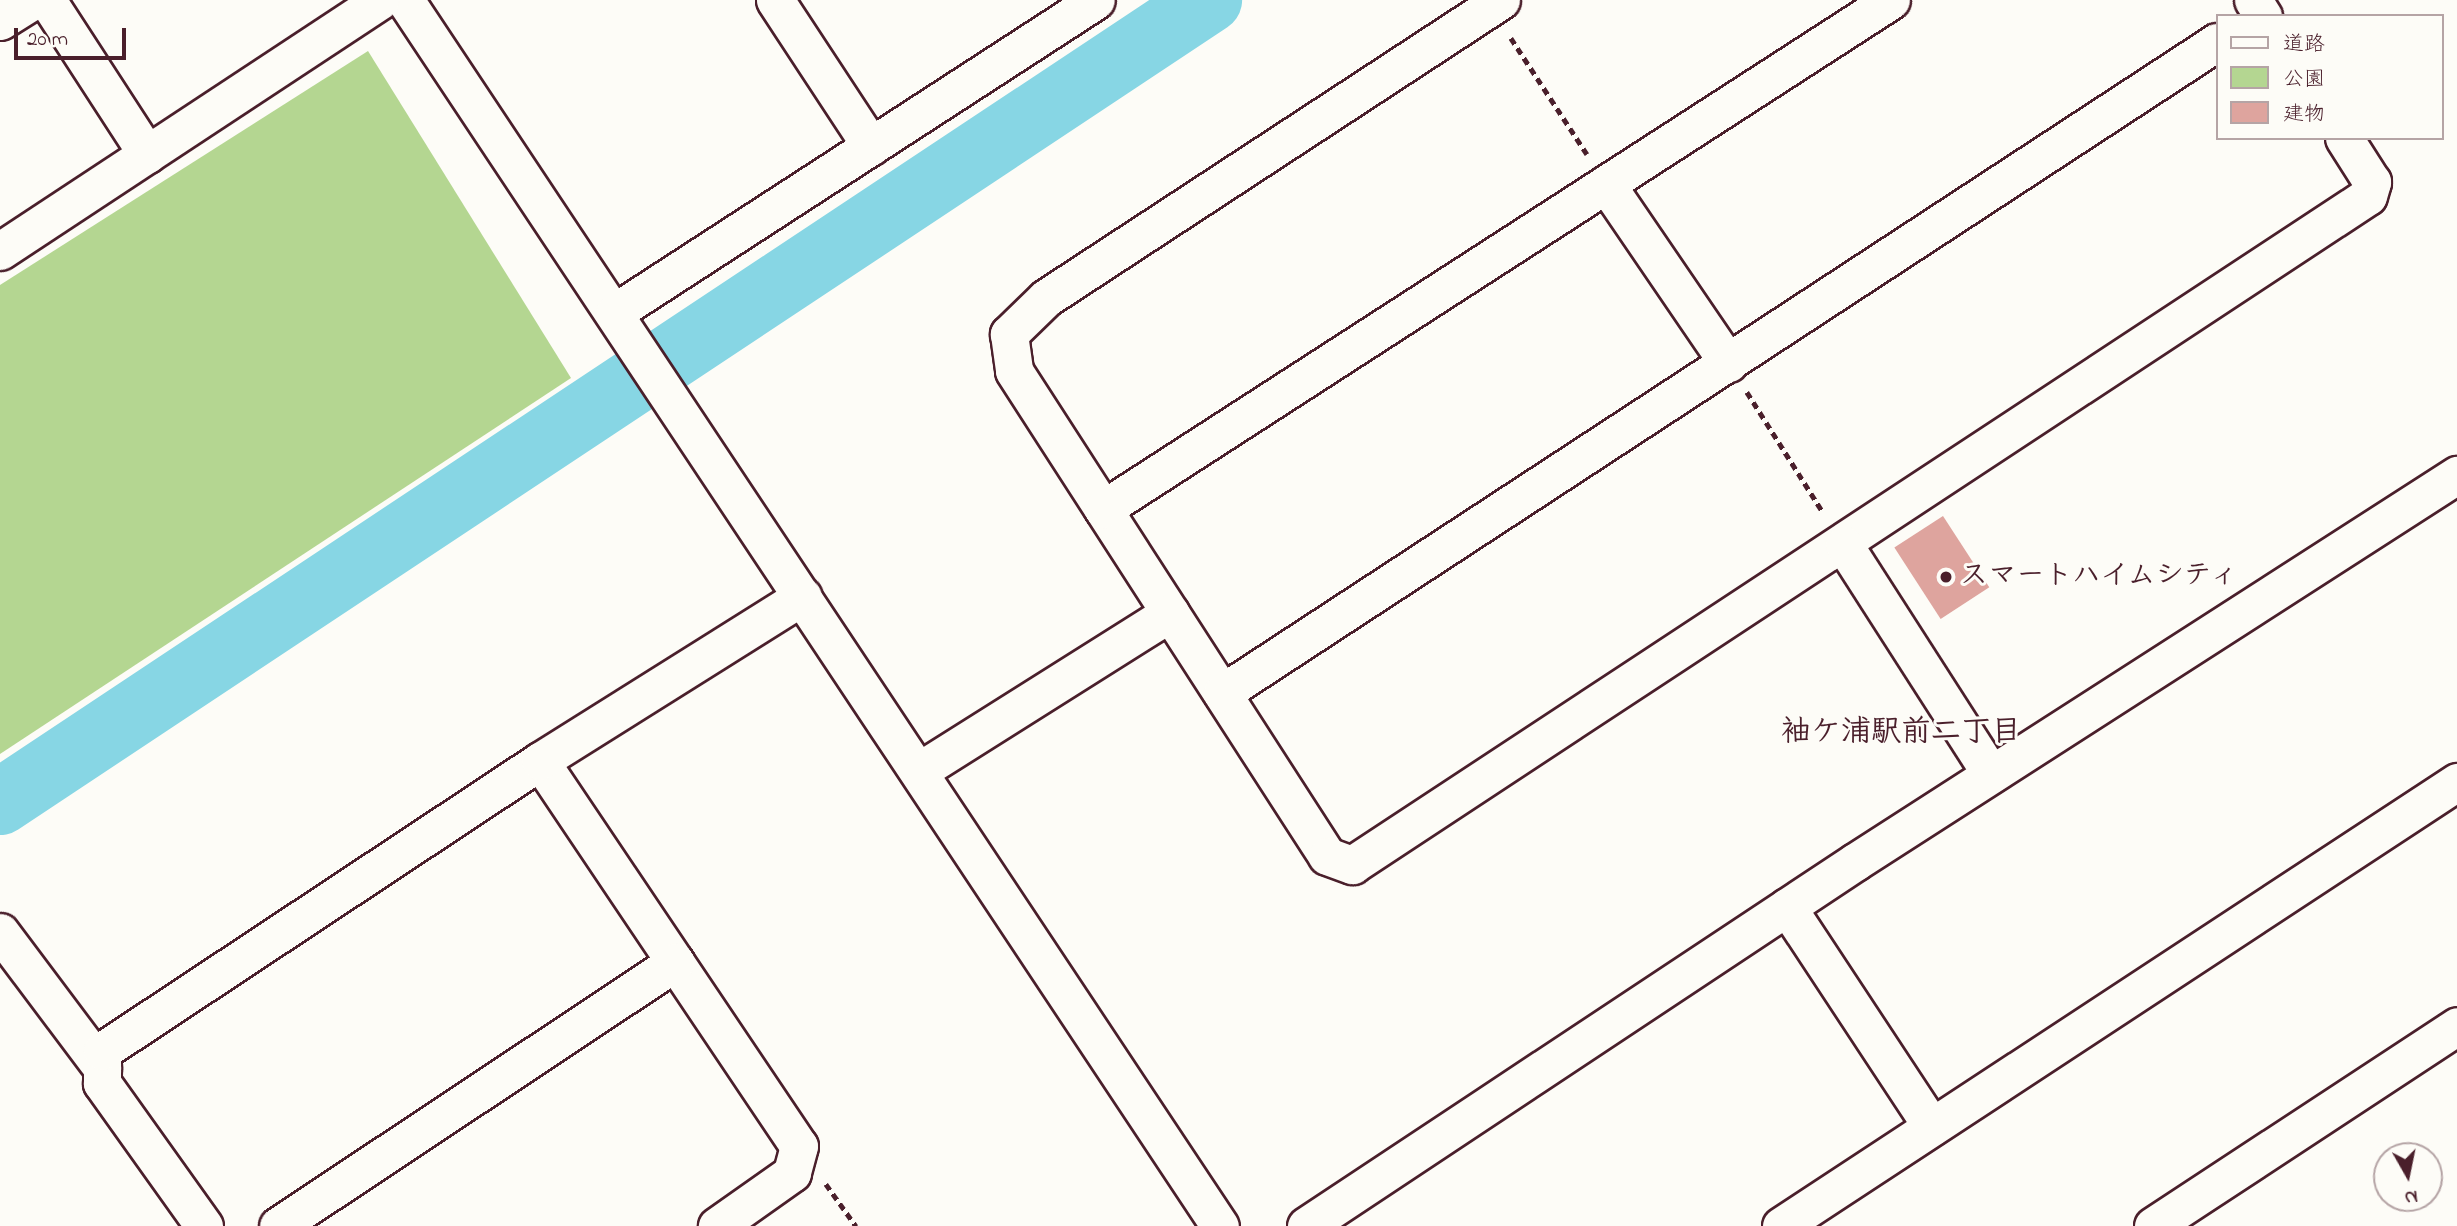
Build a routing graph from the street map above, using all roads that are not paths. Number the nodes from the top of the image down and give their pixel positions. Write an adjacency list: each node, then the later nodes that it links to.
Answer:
1 (33, 0): 9 (street)
2 (47, 0): 13 (street)
3 (380, 0): 13 (street)
4 (405, 0): 16 (street)
5 (775, 0): 12 (street)
6 (1096, 0): 12 (street)
7 (1891, 0): 14 (street)
8 (1496, 3): 19 (street)
9 (0, 22)
10 (2216, 43): 17 (street)
11 (2345, 140): 20 (street)
12 (871, 146): 16 (street)
13 (147, 154): 15 (street)
14 (1606, 184): 17 (street); 19 (street)
15 (0, 251)
16 (615, 312): 21 (street)
17 (1728, 363): 23 (street)
18 (2457, 475): 26 (street)
19 (1103, 509): 22 (street)
20 (1844, 545): 23 (street); 26 (street)
21 (803, 596): 24 (street); 25 (street)
22 (1170, 613): 23 (street); 25 (street)
23 (1222, 693)
24 (540, 761): 30 (street); 32 (street)
25 (919, 771): 37 (street)
26 (1991, 774): 28 (street)
27 (2457, 782): 33 (street)
28 (1787, 907): 33 (street); 38 (street)
29 (0, 932): 32 (street)
30 (675, 962): 35 (street); 36 (street)
31 (2457, 1026): 40 (street)
32 (102, 1068): 34 (street)
33 (1932, 1127): 39 (street)
34 (204, 1226)
35 (278, 1226)
36 (717, 1226)
37 (1220, 1226)
38 (1306, 1226)
39 (1781, 1226)
40 (2153, 1226)

